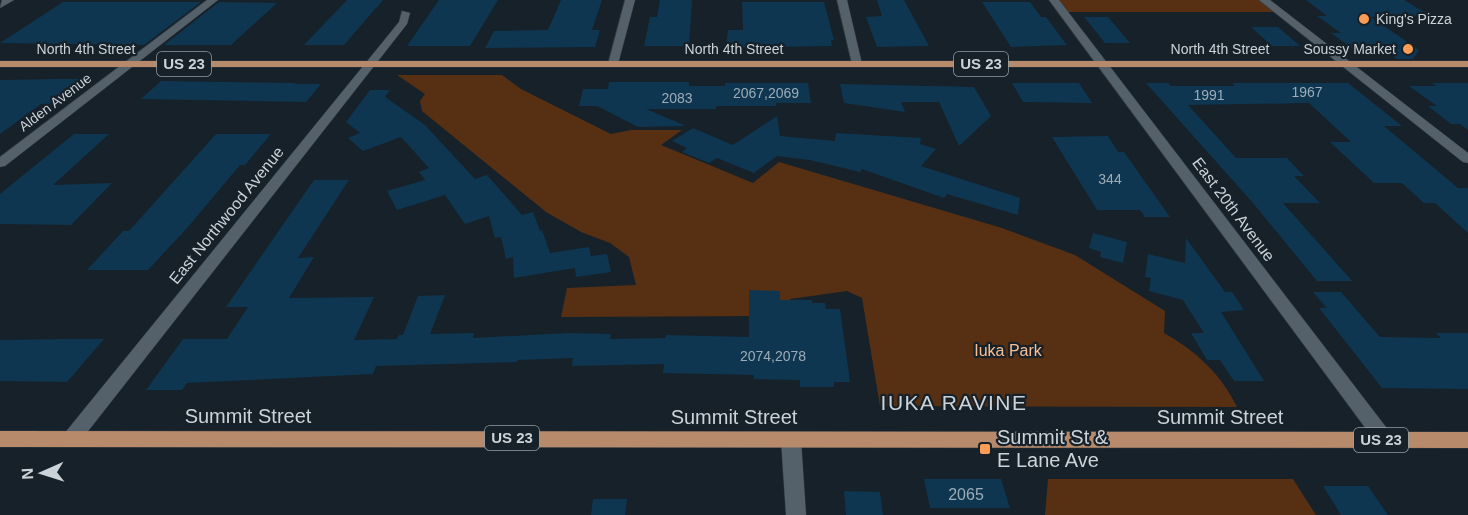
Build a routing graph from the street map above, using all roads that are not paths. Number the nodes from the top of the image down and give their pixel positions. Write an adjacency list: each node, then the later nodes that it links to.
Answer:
1 (9, 0): 7 (street)
2 (213, 0): 10 (street, Alden Avenue)
3 (630, 0): 11 (street)
4 (842, 0): 12 (street)
5 (1054, 0): 13 (street, East 20th Avenue)
6 (1264, 0): 14 (street)
7 (0, 5)
8 (405, 13): 16 (street, East Northwood Avenue)
9 (0, 64): 10 (main road, North 4th Street / US 23)
10 (129, 64): 16 (main road, North 4th Street / US 23); 18 (street, Alden Avenue)
11 (613, 64): 12 (main road, North 4th Street / US 23); 16 (main road, North 4th Street / US 23)
12 (857, 64): 13 (main road, North 4th Street / US 23)
13 (1101, 64): 14 (main road, North 4th Street / US 23); 22 (street, East 20th Avenue)
14 (1347, 64): 15 (main road, North 4th Street / US 23); 17 (street)
15 (1468, 64)
16 (369, 65): 20 (street, East Northwood Avenue)
17 (1468, 159)
18 (0, 163)
19 (0, 439): 20 (main road, Summit Street / US 23)
20 (71, 439): 21 (main road, Summit Street / US 23)
21 (791, 440): 22 (main road, Summit Street / US 23); 24 (street)
22 (1385, 440): 23 (main road, Summit Street / US 23)
23 (1468, 440)
24 (796, 515)

